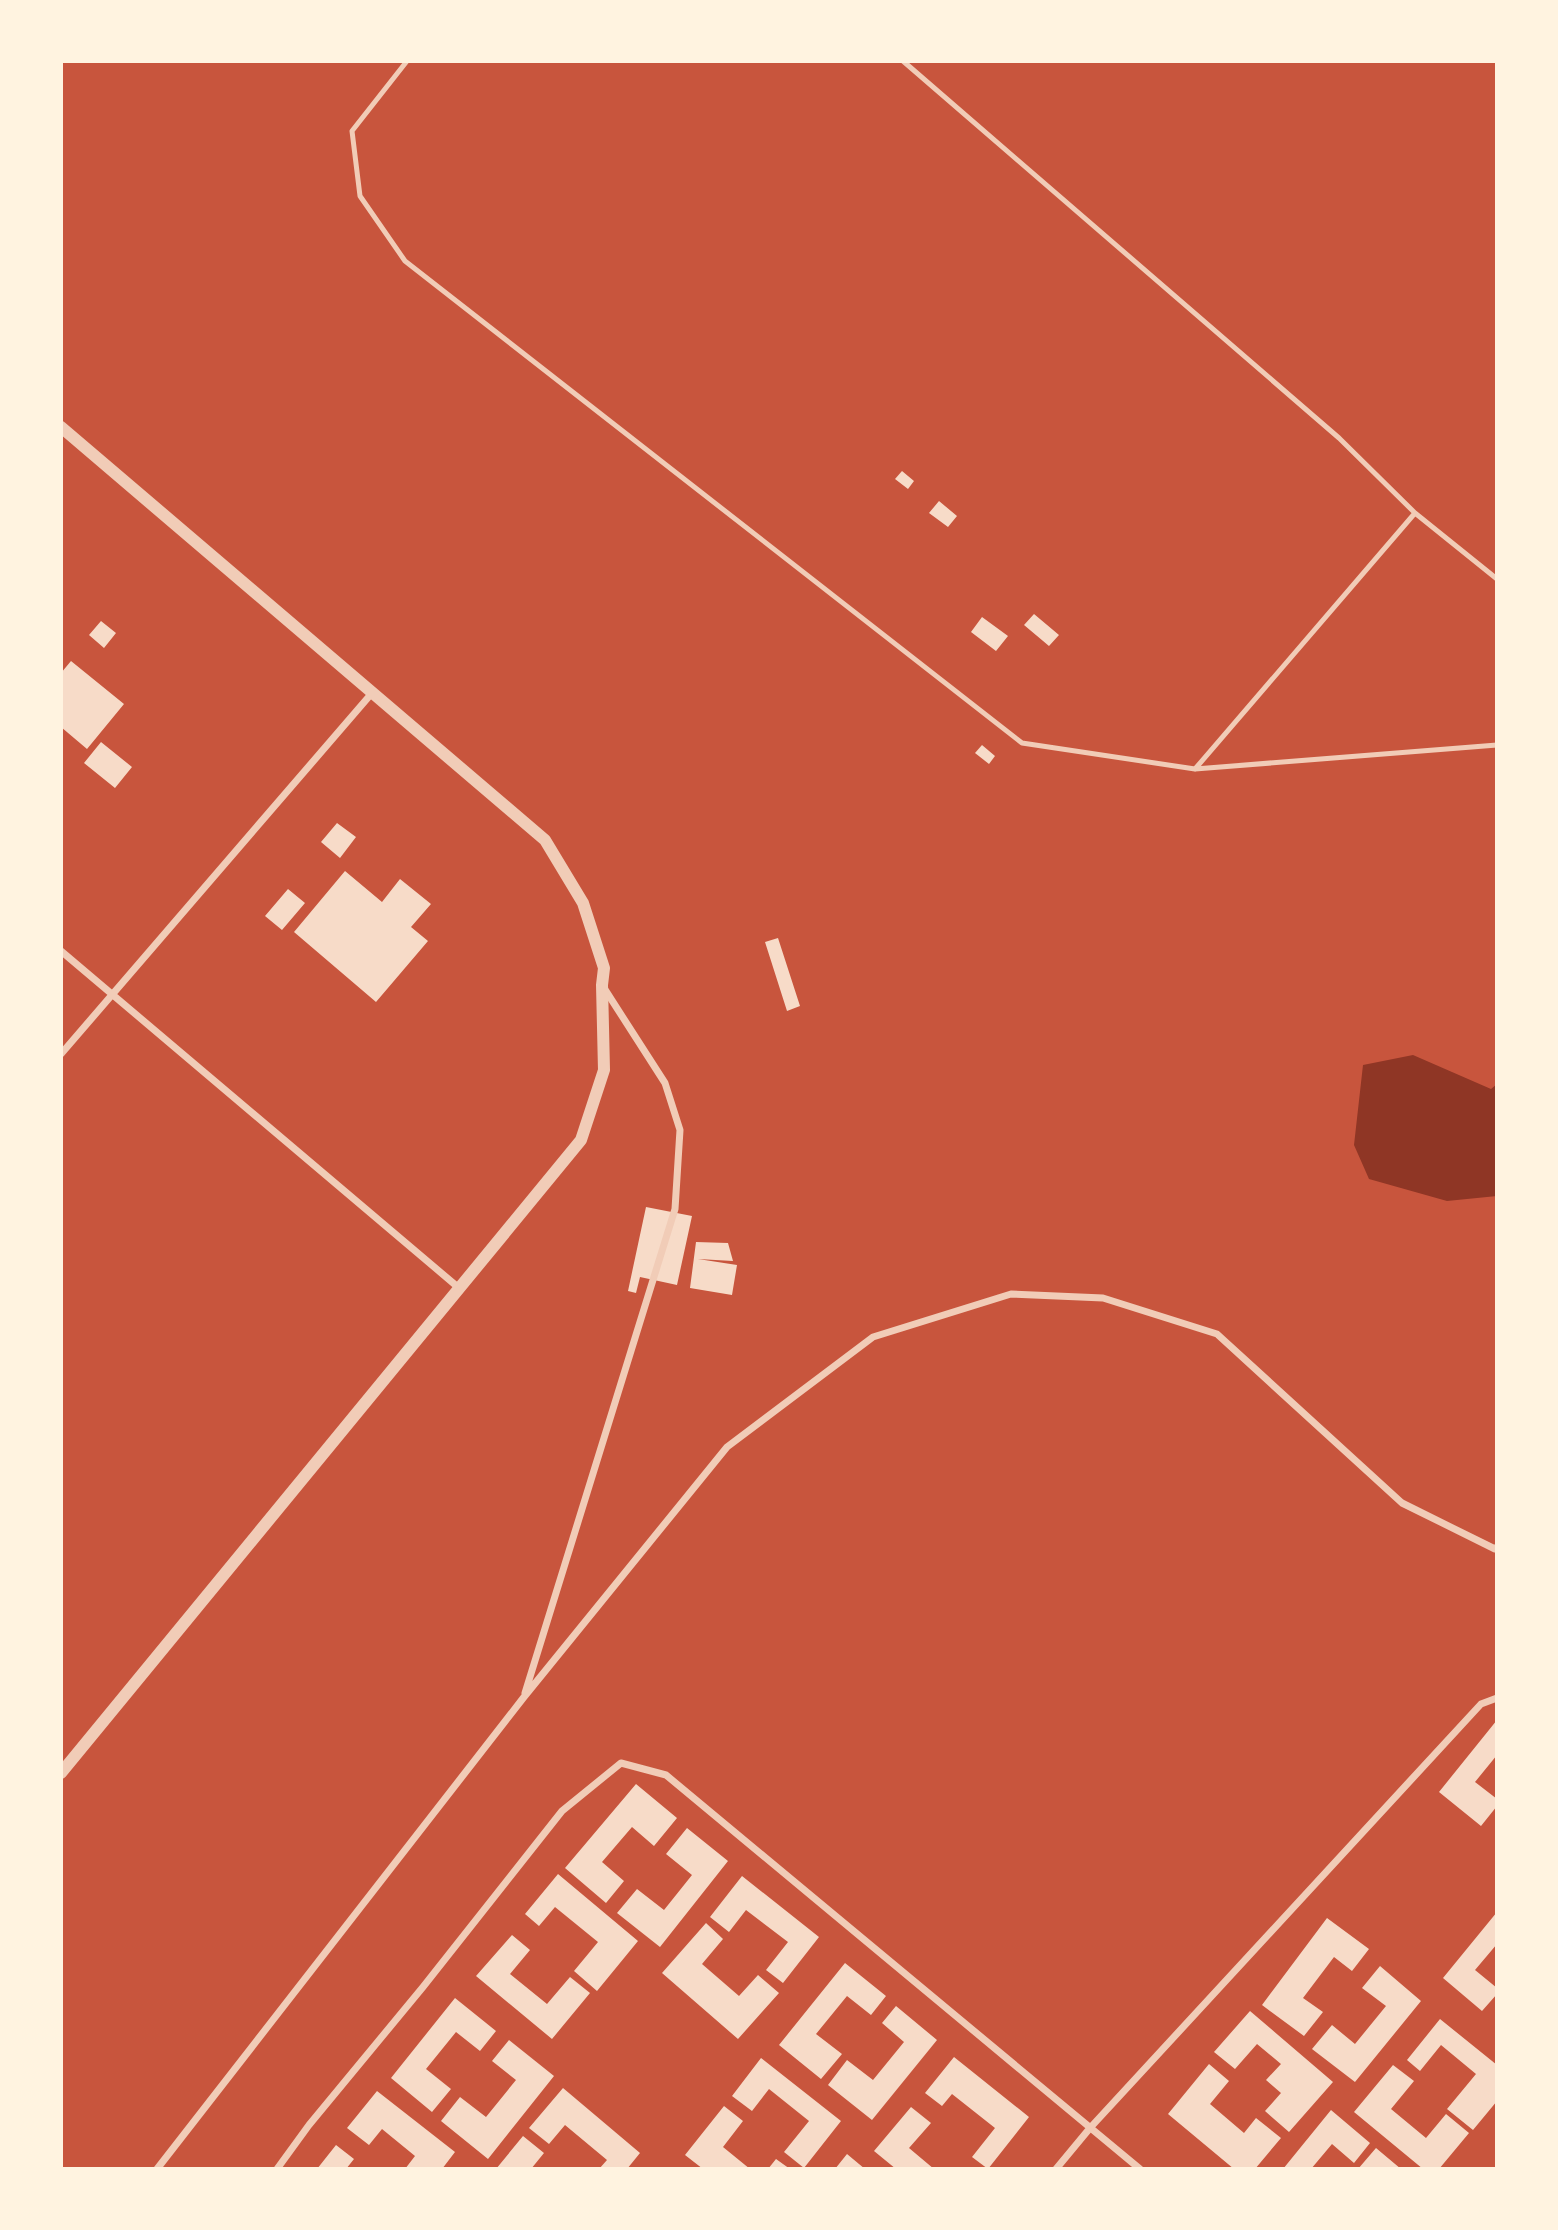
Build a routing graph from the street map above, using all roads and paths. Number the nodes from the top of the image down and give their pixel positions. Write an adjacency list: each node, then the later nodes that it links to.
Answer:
1 (407, 61): 8 (lane)
2 (904, 61): 4 (lane)
3 (61, 427): 6 (street)
4 (1415, 513): 5 (lane); 8 (lane)
5 (1497, 579)
6 (372, 693): 10 (street); 11 (street)
7 (1497, 745): 8 (lane)
8 (1195, 769)
9 (61, 951): 11 (street)
10 (602, 985): 13 (street); 15 (street)
11 (112, 995): 12 (street); 13 (street)
12 (61, 1054)
13 (460, 1288): 17 (street)
14 (1496, 1548): 15 (street)
15 (524, 1697): 19 (street)
16 (1497, 1698): 18 (street)
17 (61, 1773)
18 (1090, 2128): 20 (street); 21 (street); 22 (street)
19 (157, 2169)
20 (277, 2169)
21 (1056, 2169)
22 (1140, 2169)

